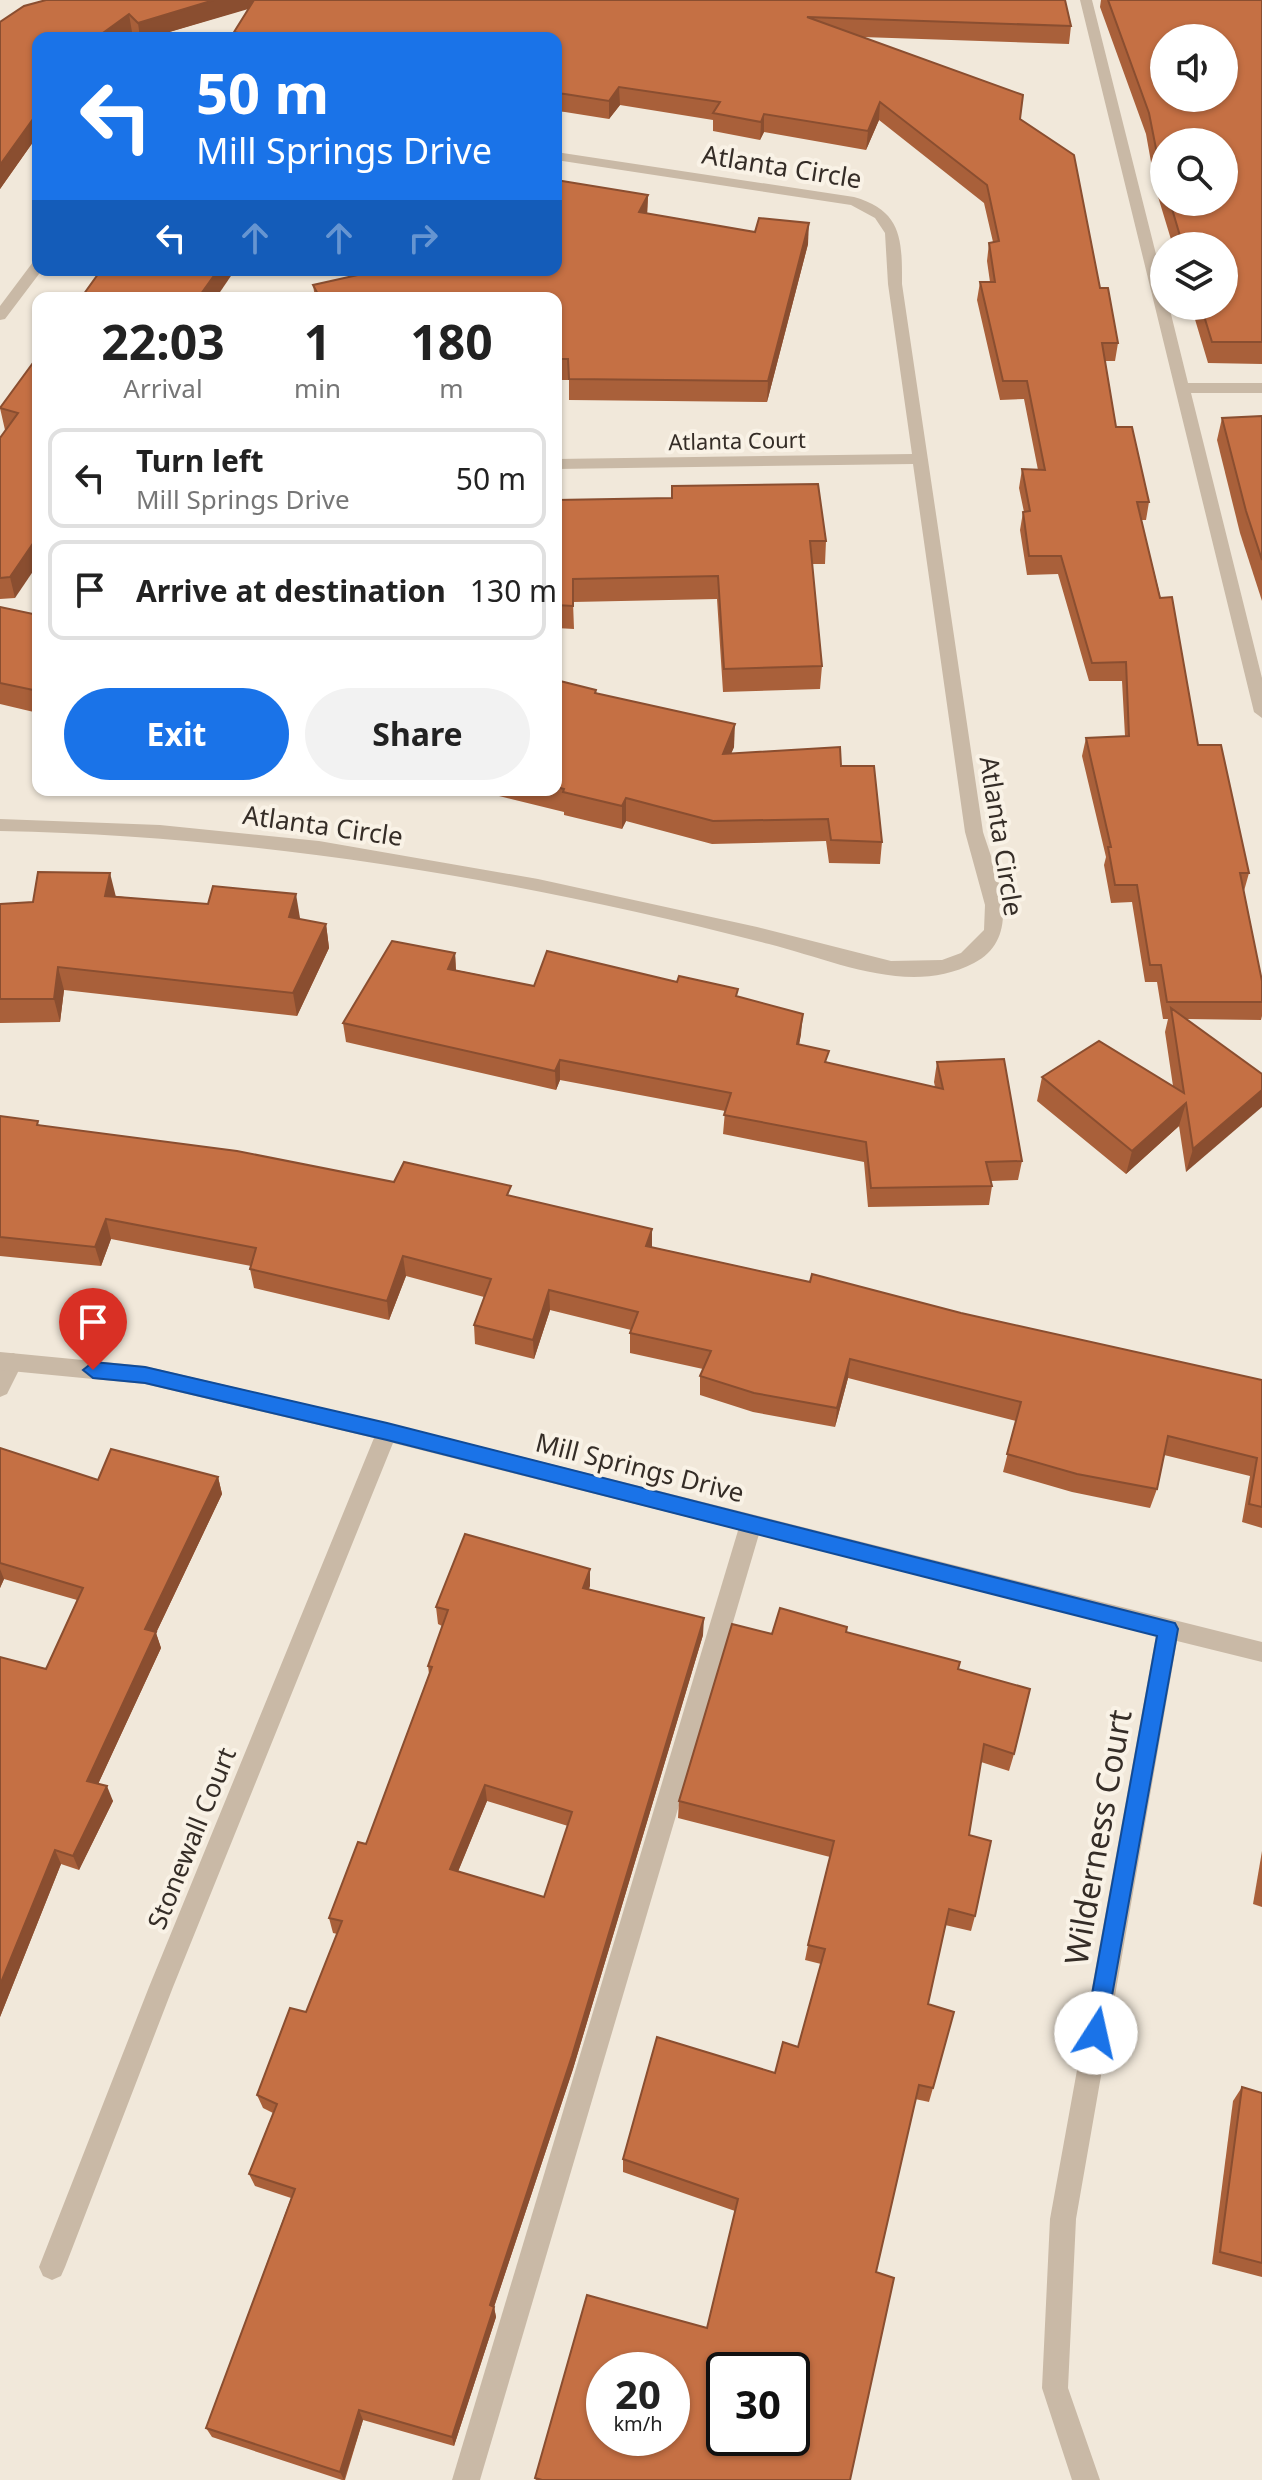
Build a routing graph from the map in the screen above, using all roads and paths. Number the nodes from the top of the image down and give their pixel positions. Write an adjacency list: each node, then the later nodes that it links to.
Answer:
1 (1086, 0): 5 (street)
2 (562, 157): 7 (street, Atlanta Circle)
3 (32, 273): 4 (street)
4 (0, 316)
5 (1182, 388): 6 (street); 9 (street)
6 (1262, 388)
7 (918, 459): 8 (street, Atlanta Court); 10 (street, Atlanta Circle)
8 (562, 464)
9 (1262, 712)
10 (0, 825)
11 (7, 1362): 12 (street); 13 (street, Mill Springs Drive)
12 (0, 1388)
13 (387, 1432): 14 (street, Mill Springs Drive); 17 (street, Stonewall Court)
14 (751, 1524): 15 (street, Mill Springs Drive); 18 (street)
15 (1168, 1629): 16 (street, Mill Springs Drive); 19 (street, Wilderness Court)
16 (1262, 1652)
17 (52, 2267)
18 (466, 2480)
19 (1086, 2480)

